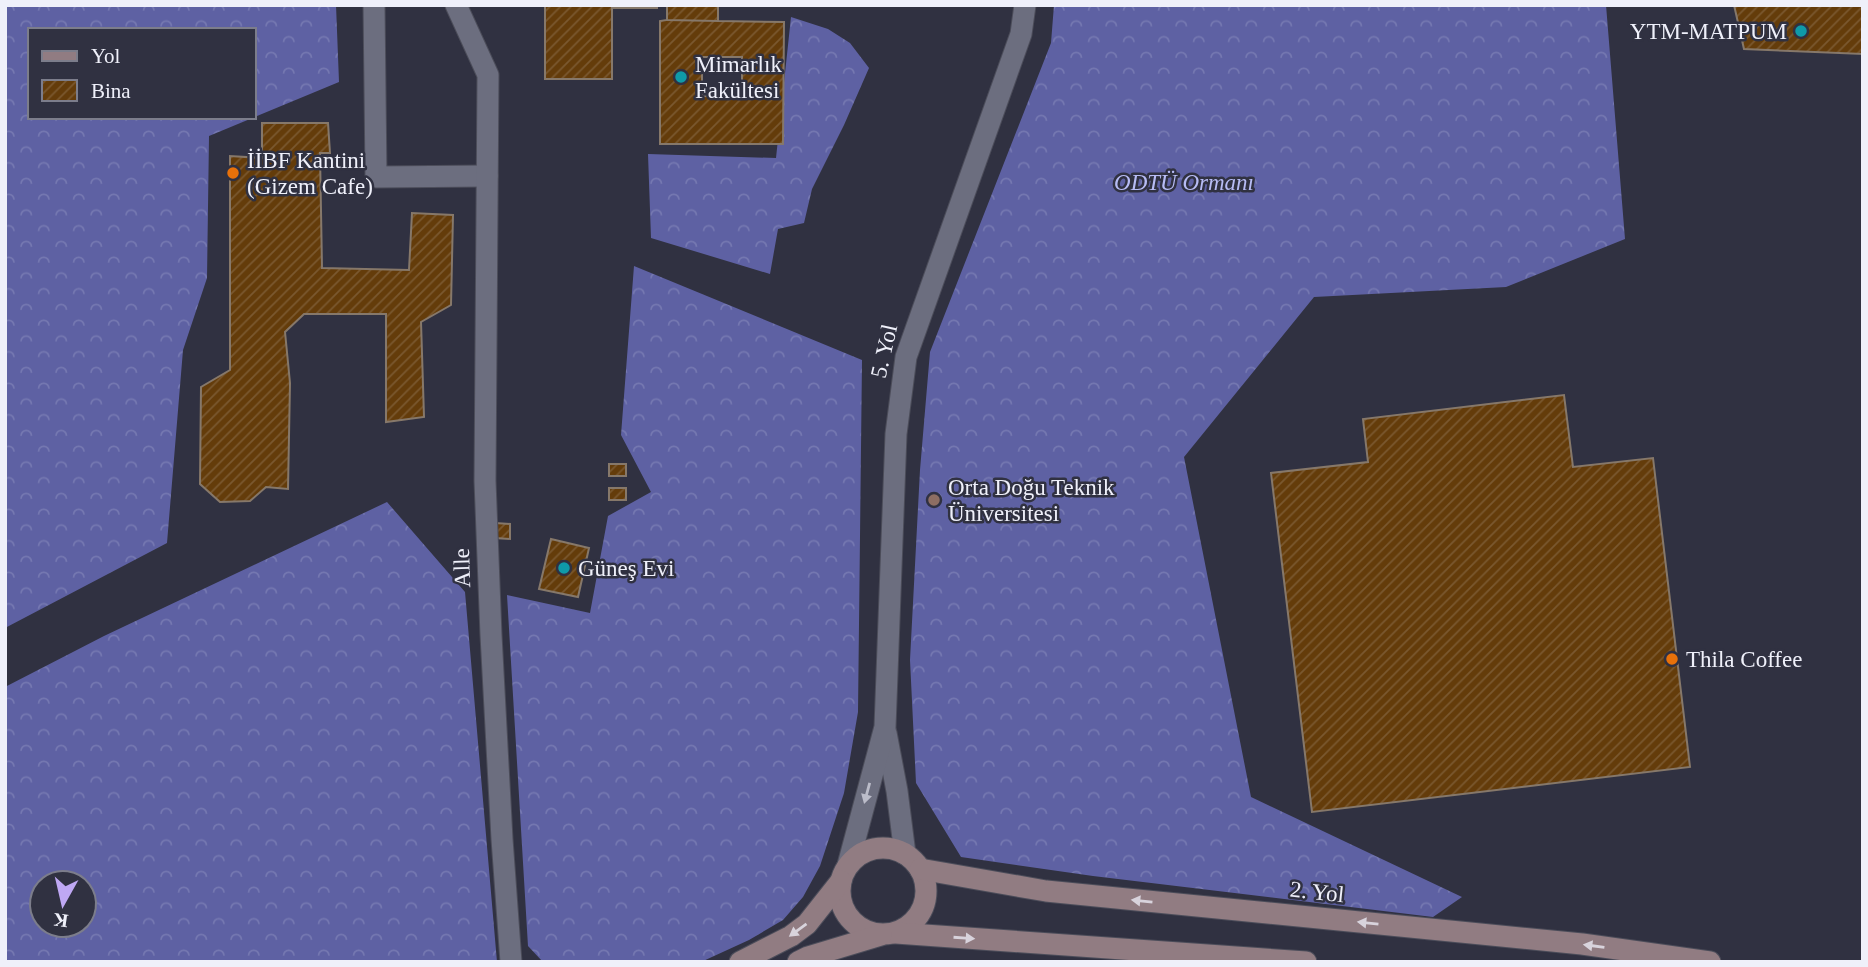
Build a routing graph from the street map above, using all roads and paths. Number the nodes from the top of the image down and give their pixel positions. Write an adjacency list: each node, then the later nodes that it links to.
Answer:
1 (374, 5): 4 (street)
2 (456, 5): 4 (street, Alle)
3 (1025, 5): 5 (street, 5. Yol)
4 (487, 176): 9 (street, Alle)
5 (885, 727): 6 (street, 5. Yol); 7 (street, 5. Yol, one-way to 7)
6 (913, 861): 7 (street, 2. Yol); 8 (street); 13 (street, 2. Yol, one-way to 6)
7 (845, 873): 8 (street); 10 (street, 2. Yol, one-way to 10)
8 (888, 934): 11 (street); 12 (street, one-way to 12)
9 (512, 960)
10 (740, 962)
11 (797, 962)
12 (1306, 962)
13 (1710, 962)

